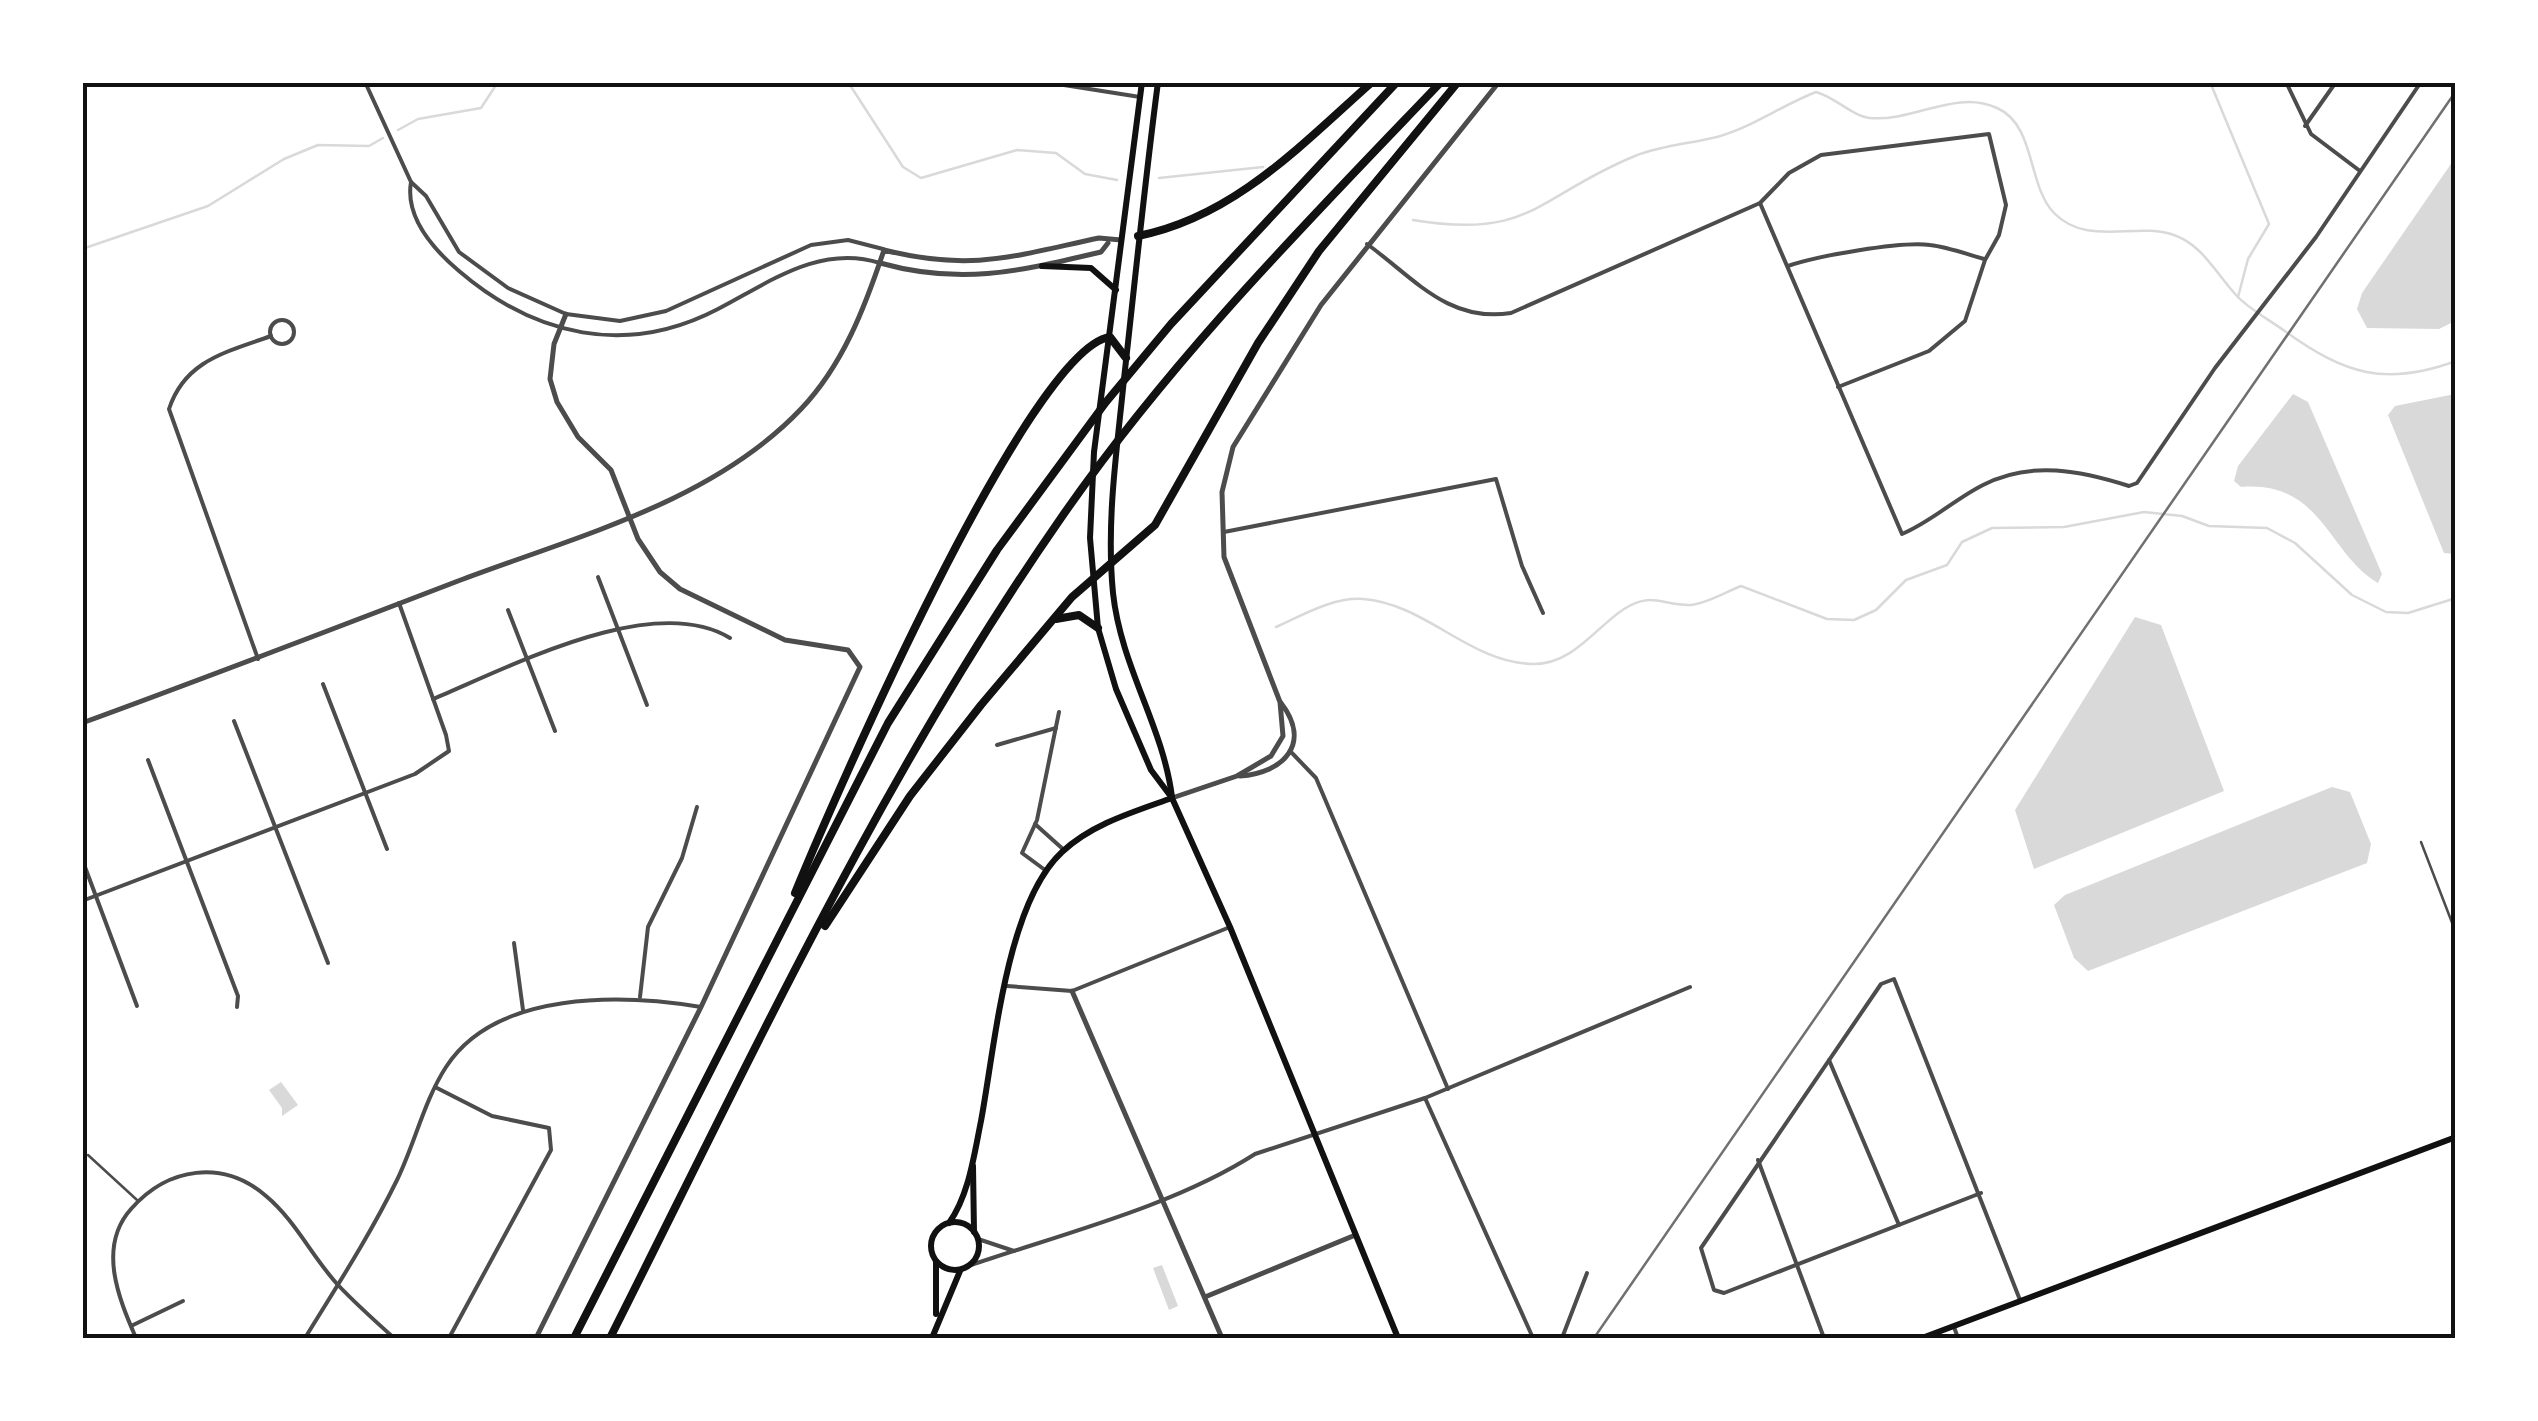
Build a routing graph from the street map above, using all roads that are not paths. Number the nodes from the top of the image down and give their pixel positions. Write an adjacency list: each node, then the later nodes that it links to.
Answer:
1 (366, 82): 16 (street)
2 (1044, 82): 13 (street)
3 (1142, 82): 13 (main road)
4 (1158, 82): 18 (main road)
5 (1372, 82): 18 (highway)
6 (1397, 82): 76 (highway)
7 (1440, 82): 78 (highway)
8 (1458, 82): 36 (highway)
9 (1499, 82): 21 (street)
10 (2286, 82): 14 (street)
11 (2336, 82): 14 (street)
12 (2420, 82): 15 (street)
13 (1140, 97): 19 (main road)
14 (2306, 126): 15 (street)
15 (2360, 171): 33 (street)
16 (411, 182): 28 (street); 29 (street)
17 (1760, 204): 21 (street); 23 (street); 26 (street)
18 (1138, 236): 19 (main road); 32 (main road)
19 (1124, 239): 20 (street); 27 (main road)
20 (1110, 242): 22 (street); 25 (street)
21 (1367, 244): 35 (street)
22 (884, 250): 24 (street); 28 (street)
23 (1985, 260): 26 (street); 33 (street)
24 (880, 264): 25 (street); 29 (street); 34 (street)
25 (1042, 266): 27 (main road)
26 (1788, 266): 33 (street)
27 (1116, 290): 31 (main road)
28 (566, 314): 29 (street)
29 (560, 330): 34 (street)
30 (271, 336): 30 (street); 46 (street)
31 (1110, 337): 32 (highway); 38 (main road); 76 (highway)
32 (1126, 358): 36 (main road)
33 (1837, 387)
34 (631, 515): 39 (street); 86 (street)
35 (1222, 532): 41 (street); 50 (street)
36 (1111, 564): 38 (highway); 62 (main road)
37 (598, 577): 43 (street)
38 (1091, 580): 42 (highway); 44 (main road)
39 (399, 603): 46 (street); 49 (street)
40 (508, 610): 47 (street)
41 (1543, 613)
42 (1052, 620): 44 (highway); 78 (highway)
43 (618, 628): 45 (street); 47 (street); 51 (street)
44 (1098, 628): 62 (main road)
45 (730, 638)
46 (258, 659): 54 (street)
47 (528, 661): 49 (street); 56 (street)
48 (324, 684): 61 (street)
49 (433, 699): 61 (street)
50 (1280, 702): 58 (street); 60 (street)
51 (647, 705)
52 (1058, 712): 55 (street)
53 (234, 721): 65 (street)
54 (82, 724)
55 (1056, 728): 57 (street); 64 (street)
56 (555, 731)
57 (997, 745)
58 (1292, 753): 60 (street); 90 (street)
59 (148, 760): 70 (street)
60 (1237, 776): 62 (street)
61 (366, 794): 65 (street); 67 (street)
62 (1172, 798): 68 (main road); 74 (main road)
63 (697, 807): 83 (street)
64 (1035, 824): 68 (street); 71 (street)
65 (276, 828): 70 (street); 79 (street)
66 (2421, 842): 75 (lane)
67 (387, 849)
68 (1064, 850): 71 (main road)
69 (82, 859): 72 (street)
70 (187, 862): 72 (street); 85 (street)
71 (1045, 870): 80 (main road)
72 (96, 896): 73 (street); 84 (street)
73 (82, 901)
74 (1230, 927): 82 (street); 92 (main road)
75 (2456, 933)
76 (779, 935): 122 (highway)
77 (514, 943): 87 (street)
78 (806, 956): 123 (highway)
79 (328, 963)
80 (1007, 986): 82 (street); 95 (main road)
81 (1690, 988): 90 (street)
82 (1072, 992): 98 (street)
83 (640, 997): 86 (street); 87 (street)
84 (136, 1006)
85 (237, 1007)
86 (701, 1007): 121 (street)
87 (523, 1010): 89 (street)
88 (1829, 1060): 96 (street); 97 (street); 101 (street)
89 (435, 1087): 110 (street); 120 (street)
90 (1448, 1089): 91 (street)
91 (1425, 1098): 92 (street); 127 (street)
92 (1315, 1135): 98 (street); 103 (main road)
93 (2456, 1137): 112 (main road)
94 (88, 1155): 99 (lane)
95 (973, 1160): 100 (main road); 102 (main road)
96 (1758, 1160): 107 (street); 107 (street)
97 (1980, 1193): 101 (street); 112 (street)
98 (1159, 1198): 104 (street); 111 (street)
99 (138, 1201): 110 (street); 115 (street)
100 (949, 1223): 102 (main road); 105 (main road)
101 (1898, 1225): 107 (street)
102 (976, 1235): 104 (street); 106 (main road)
103 (1354, 1236): 111 (street); 126 (main road)
104 (1019, 1252): 106 (street)
105 (936, 1260): 108 (main road); 114 (main road)
106 (971, 1264): 108 (main road)
107 (1797, 1264): 129 (street)
108 (961, 1270): 114 (main road)
109 (1587, 1273): 128 (street)
110 (338, 1285): 118 (street); 119 (street)
111 (1205, 1297): 125 (street)
112 (2020, 1300): 116 (main road)
113 (183, 1301): 115 (street)
114 (936, 1320): 124 (main road)
115 (131, 1326): 117 (street)
116 (1954, 1326): 130 (main road); 131 (street)
117 (136, 1338)
118 (305, 1338)
119 (394, 1338)
120 (448, 1338)
121 (536, 1338)
122 (574, 1338)
123 (610, 1338)
124 (932, 1338)
125 (1222, 1338)
126 (1398, 1338)
127 (1532, 1338)
128 (1562, 1338)
129 (1824, 1338)
130 (1922, 1338)
131 (1958, 1338)

